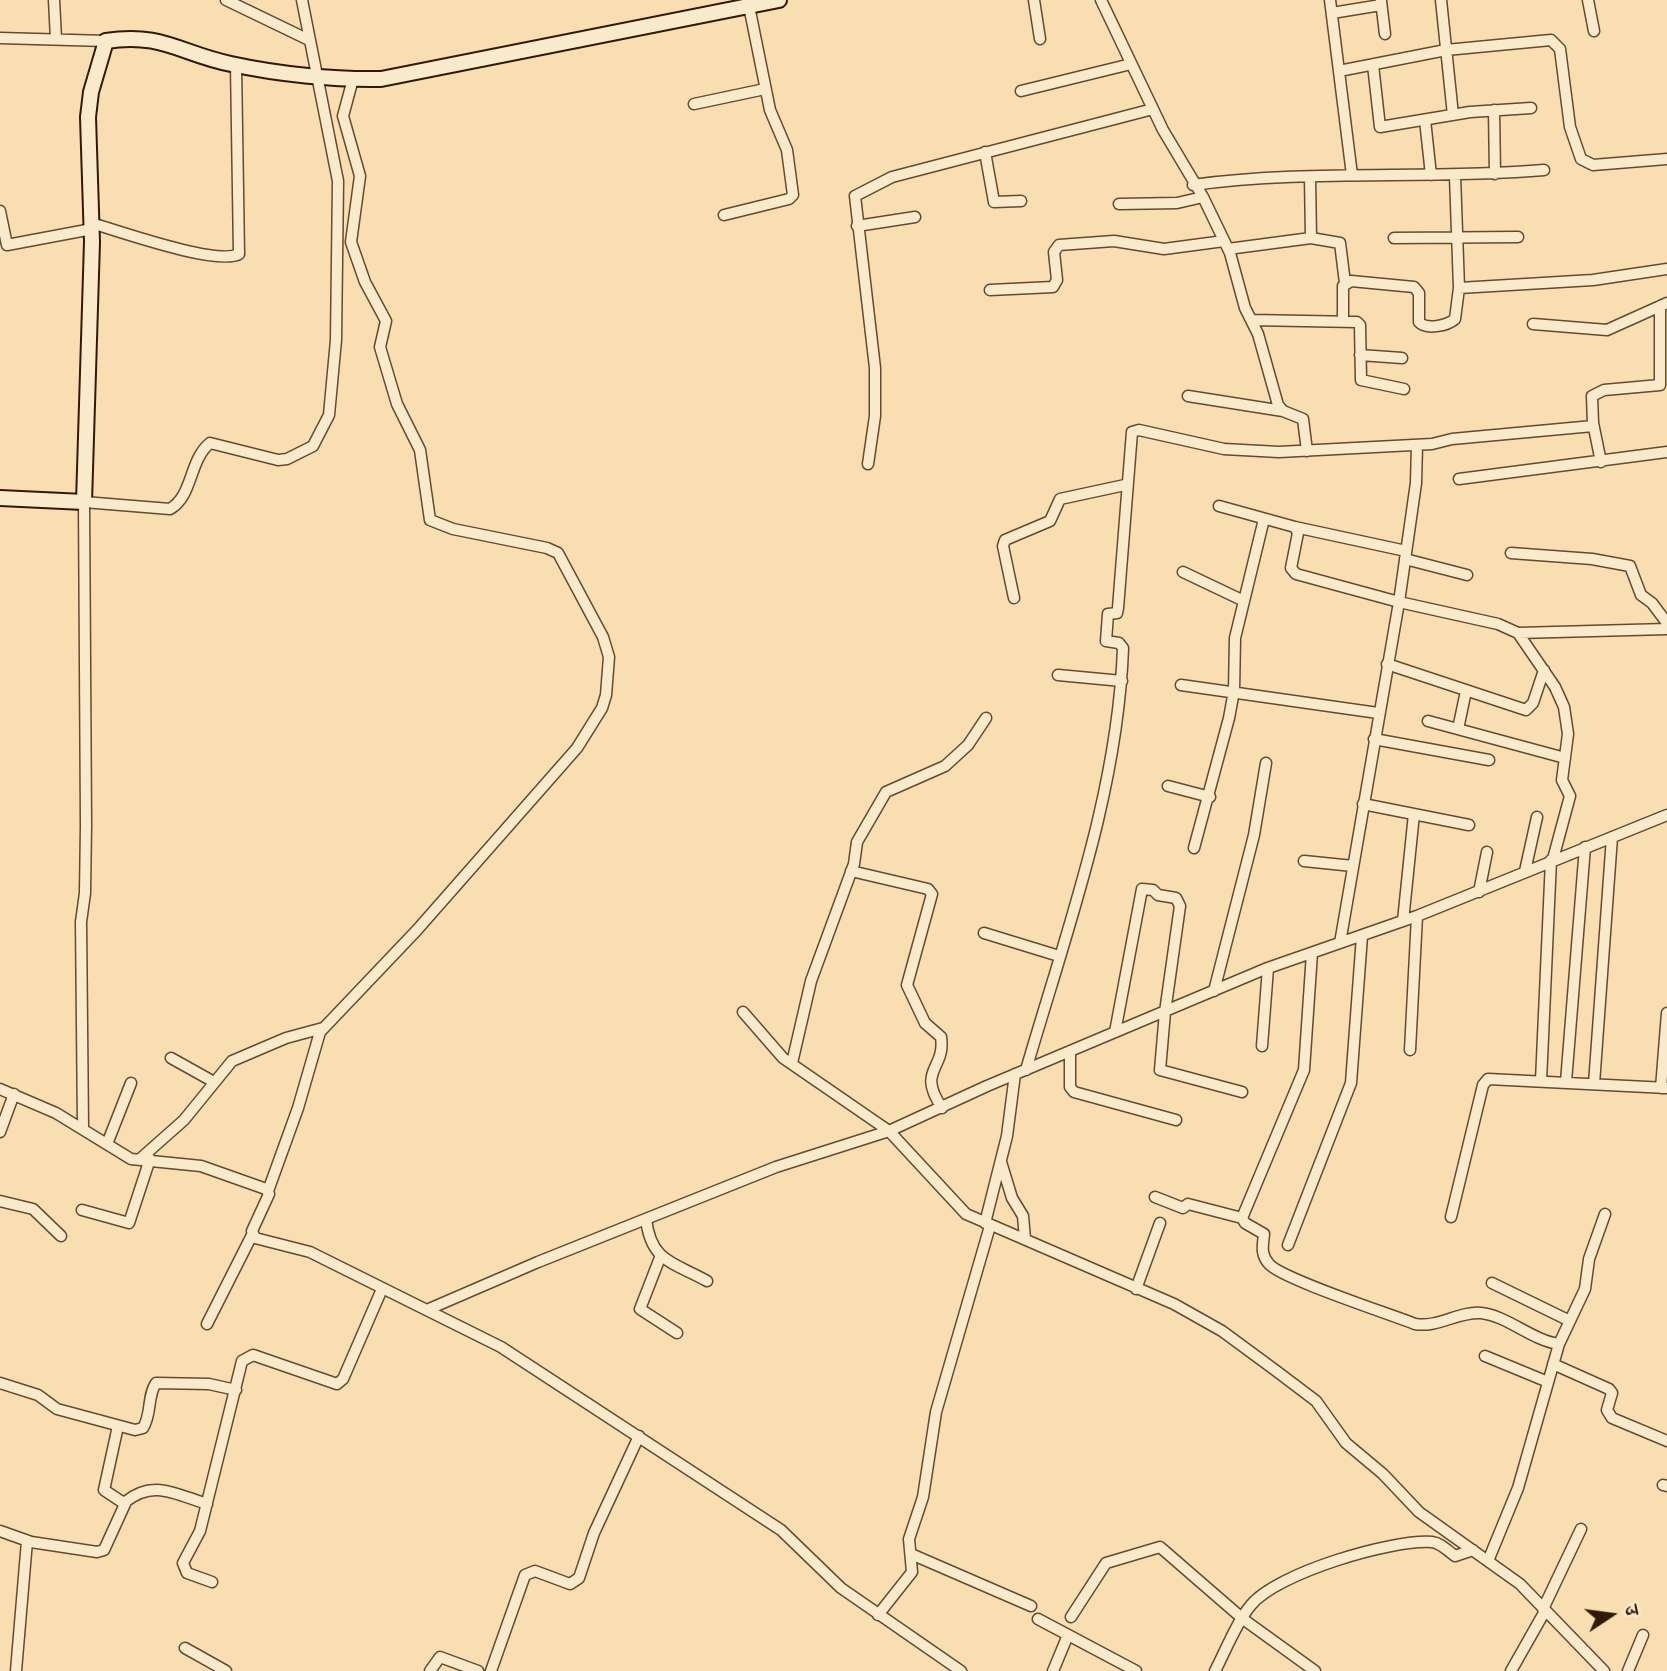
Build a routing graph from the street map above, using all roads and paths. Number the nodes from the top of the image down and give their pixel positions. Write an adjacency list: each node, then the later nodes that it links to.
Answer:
1 (54, 0): 16 (street)
2 (226, 0): 18 (street)
3 (302, 0): 18 (street)
4 (779, 0): 11 (street)
5 (1034, 0): 17 (street)
6 (1101, 0): 21 (street)
7 (1330, 0): 12 (street)
8 (1441, 0): 20 (street)
9 (1588, 0): 13 (street)
10 (1381, 2): 12 (street); 14 (street)
11 (749, 6): 26 (street); 27 (street)
12 (1332, 13): 24 (street)
13 (1594, 31)
14 (1385, 33)
15 (0, 38): 16 (street)
16 (56, 39): 19 (street)
17 (1040, 39)
18 (309, 40): 25 (street)
19 (106, 41): 22 (street); 50 (street)
20 (1446, 50): 23 (street); 33 (street); 36 (street)
21 (1130, 64): 28 (street); 31 (street)
22 (236, 65): 25 (street); 50 (street)
23 (1373, 65): 24 (street); 34 (street)
24 (1339, 71): 39 (street)
25 (316, 74): 26 (street); 79 (street)
26 (353, 79): 137 (street)
27 (765, 89): 29 (street); 48 (street)
28 (1021, 91)
29 (694, 104)
30 (1531, 108): 32 (street)
31 (1153, 109): 35 (street); 43 (street)
32 (1494, 110): 33 (street); 38 (street)
33 (1453, 115): 34 (street)
34 (1425, 120): 40 (street)
35 (985, 152): 45 (street); 51 (street)
36 (1667, 159)
37 (1544, 170): 38 (street)
38 (1495, 174): 41 (street)
39 (1352, 175): 40 (street); 42 (street)
40 (1431, 175): 41 (street)
41 (1455, 176): 52 (street)
42 (1310, 177): 43 (street); 54 (street)
43 (1193, 185): 44 (street)
44 (1203, 197): 46 (street); 56 (street)
45 (1021, 201)
46 (1119, 204)
47 (0, 211): 50 (street)
48 (724, 215)
49 (915, 217): 51 (street)
50 (92, 226): 79 (street)
51 (857, 226): 75 (street)
52 (1459, 237): 53 (street); 55 (street); 59 (street)
53 (1518, 237)
54 (1311, 238): 56 (street); 58 (street)
55 (1394, 238)
56 (1226, 245): 60 (street); 62 (street)
57 (1667, 269): 59 (street)
58 (1345, 283): 59 (street); 63 (street)
59 (1459, 288)
60 (990, 290)
61 (1664, 304): 64 (street); 70 (street)
62 (1251, 320): 63 (street); 69 (street)
63 (1343, 320): 65 (street)
64 (1533, 324)
65 (1360, 355): 66 (street); 67 (street)
66 (1402, 358)
67 (1405, 390)
68 (1188, 396): 69 (street)
69 (1283, 411): 72 (street)
70 (1593, 426): 71 (street); 74 (street)
71 (1417, 445): 72 (street); 84 (street)
72 (1307, 452): 77 (street)
73 (1667, 452): 74 (street)
74 (1601, 462): 76 (street)
75 (868, 464)
76 (1459, 479)
77 (1125, 485): 87 (street); 96 (street)
78 (0, 498): 79 (street)
79 (83, 502): 156 (street)
80 (1219, 506): 81 (street)
81 (1264, 519): 82 (street); 88 (street)
82 (1295, 527): 84 (street); 89 (street)
83 (1511, 553): 90 (street)
84 (1406, 555): 86 (street); 89 (street)
85 (1183, 572): 88 (street)
86 (1467, 575)
87 (1014, 598)
88 (1244, 601): 98 (street)
89 (1399, 602): 92 (street); 93 (street)
90 (1667, 622)
91 (1667, 629): 92 (street)
92 (1518, 633): 94 (street)
93 (1387, 664): 99 (street); 100 (street)
94 (1544, 670): 99 (street); 105 (street)
95 (1058, 676): 96 (street)
96 (1122, 681): 131 (street)
97 (1181, 685): 98 (street)
98 (1234, 691): 100 (street); 109 (street)
99 (1466, 691): 103 (street)
100 (1378, 713): 104 (street)
101 (986, 718): 122 (street)
102 (1428, 721): 103 (street)
103 (1458, 729): 105 (street)
104 (1374, 739): 106 (street); 110 (street)
105 (1565, 758): 119 (street)
106 (1489, 760)
107 (1266, 763): 133 (street)
108 (1168, 786): 109 (street)
109 (1210, 797): 117 (street)
110 (1363, 804): 111 (street); 121 (street)
111 (1414, 814): 114 (street); 126 (street)
112 (1667, 815): 115 (street)
113 (1537, 817): 123 (street)
114 (1469, 825)
115 (1612, 837): 116 (street); 149 (street)
116 (1585, 847): 119 (street); 147 (street)
117 (1194, 848)
118 (1487, 852): 124 (street)
119 (1552, 859): 123 (street); 145 (street)
120 (1304, 861): 121 (street)
121 (1353, 866): 129 (street)
122 (851, 871): 143 (street); 154 (street)
123 (1525, 871): 124 (street)
124 (1479, 892): 125 (street)
125 (1417, 916): 126 (street); 140 (street)
126 (1404, 921): 128 (street)
127 (984, 933): 131 (street)
128 (1362, 936): 129 (street); 175 (street)
129 (1340, 943): 130 (street)
130 (1312, 953): 132 (street); 168 (street)
131 (1059, 956): 144 (street)
132 (1268, 968): 133 (street); 139 (street)
133 (1214, 991): 135 (street)
134 (743, 1012): 143 (street)
135 (1164, 1012): 138 (street); 138 (street); 152 (street)
136 (1667, 1013): 150 (street)
137 (323, 1028): 146 (street); 162 (street)
138 (1115, 1032): 141 (street)
139 (1262, 1046)
140 (1410, 1050)
141 (1070, 1051): 144 (street); 155 (street)
142 (170, 1058): 146 (street)
143 (792, 1063): 157 (street)
144 (1020, 1072): 154 (street); 161 (street)
145 (1541, 1081): 147 (street); 167 (street)
146 (214, 1082): 160 (street)
147 (1566, 1082): 149 (street)
148 (131, 1083): 159 (street)
149 (1594, 1084): 150 (street)
150 (1664, 1088)
151 (0, 1089): 153 (street)
152 (1242, 1092)
153 (14, 1094): 156 (street); 158 (street)
154 (942, 1108): 157 (street)
155 (1176, 1120)
156 (83, 1128): 159 (street)
157 (889, 1131): 169 (street); 171 (street)
158 (0, 1132)
159 (107, 1144): 160 (street)
160 (145, 1159): 162 (street); 165 (street)
161 (1000, 1161): 171 (street); 174 (street)
162 (268, 1191): 172 (street)
163 (1155, 1197): 168 (street)
164 (0, 1201): 173 (street)
165 (82, 1210)
166 (1605, 1214): 182 (street)
167 (1451, 1217)
168 (1242, 1218): 185 (street)
169 (646, 1219): 176 (street); 181 (street)
170 (1160, 1223): 180 (street)
171 (987, 1224): 174 (street); 200 (street)
172 (252, 1235): 179 (street); 183 (street)
173 (61, 1236)
174 (1025, 1239): 180 (street)
175 (1288, 1245)
176 (661, 1255): 177 (street); 184 (street)
177 (708, 1281)
178 (1492, 1283): 182 (street)
179 (382, 1289): 181 (street); 190 (street)
180 (1136, 1289): 199 (street)
181 (429, 1309): 192 (street)
182 (1570, 1321): 185 (street)
183 (207, 1324)
184 (677, 1333)
185 (1559, 1344): 187 (street)
186 (1485, 1356): 188 (street)
187 (1553, 1364): 188 (street); 193 (street)
188 (1548, 1382): 201 (street)
189 (0, 1383): 191 (street)
190 (236, 1390): 191 (street); 195 (street)
191 (118, 1426): 194 (street)
192 (639, 1436): 205 (street); 218 (street)
193 (1667, 1441)
194 (125, 1502): 195 (street); 198 (street)
195 (207, 1504): 202 (street)
196 (1581, 1529): 204 (street)
197 (0, 1531): 198 (street)
198 (27, 1541): 214 (street)
199 (1473, 1550): 201 (street); 208 (street)
200 (911, 1554): 203 (street); 205 (street)
201 (1488, 1561): 204 (street)
202 (212, 1582)
203 (1031, 1605)
204 (1544, 1610): 213 (street); 223 (street)
205 (878, 1615): 212 (street)
206 (1071, 1617): 208 (street)
207 (1038, 1619): 209 (street)
208 (1243, 1619): 221 (street); 222 (street)
209 (1068, 1635): 219 (street); 220 (street)
210 (1643, 1635): 224 (street)
211 (185, 1648): 215 (street)
212 (956, 1670)
213 (1600, 1670)
214 (16, 1671)
215 (226, 1671)
216 (430, 1671): 217 (street)
217 (478, 1671)
218 (491, 1671)
219 (1054, 1671)
220 (1136, 1671)
221 (1215, 1671)
222 (1315, 1671)
223 (1511, 1671)
224 (1628, 1671)

